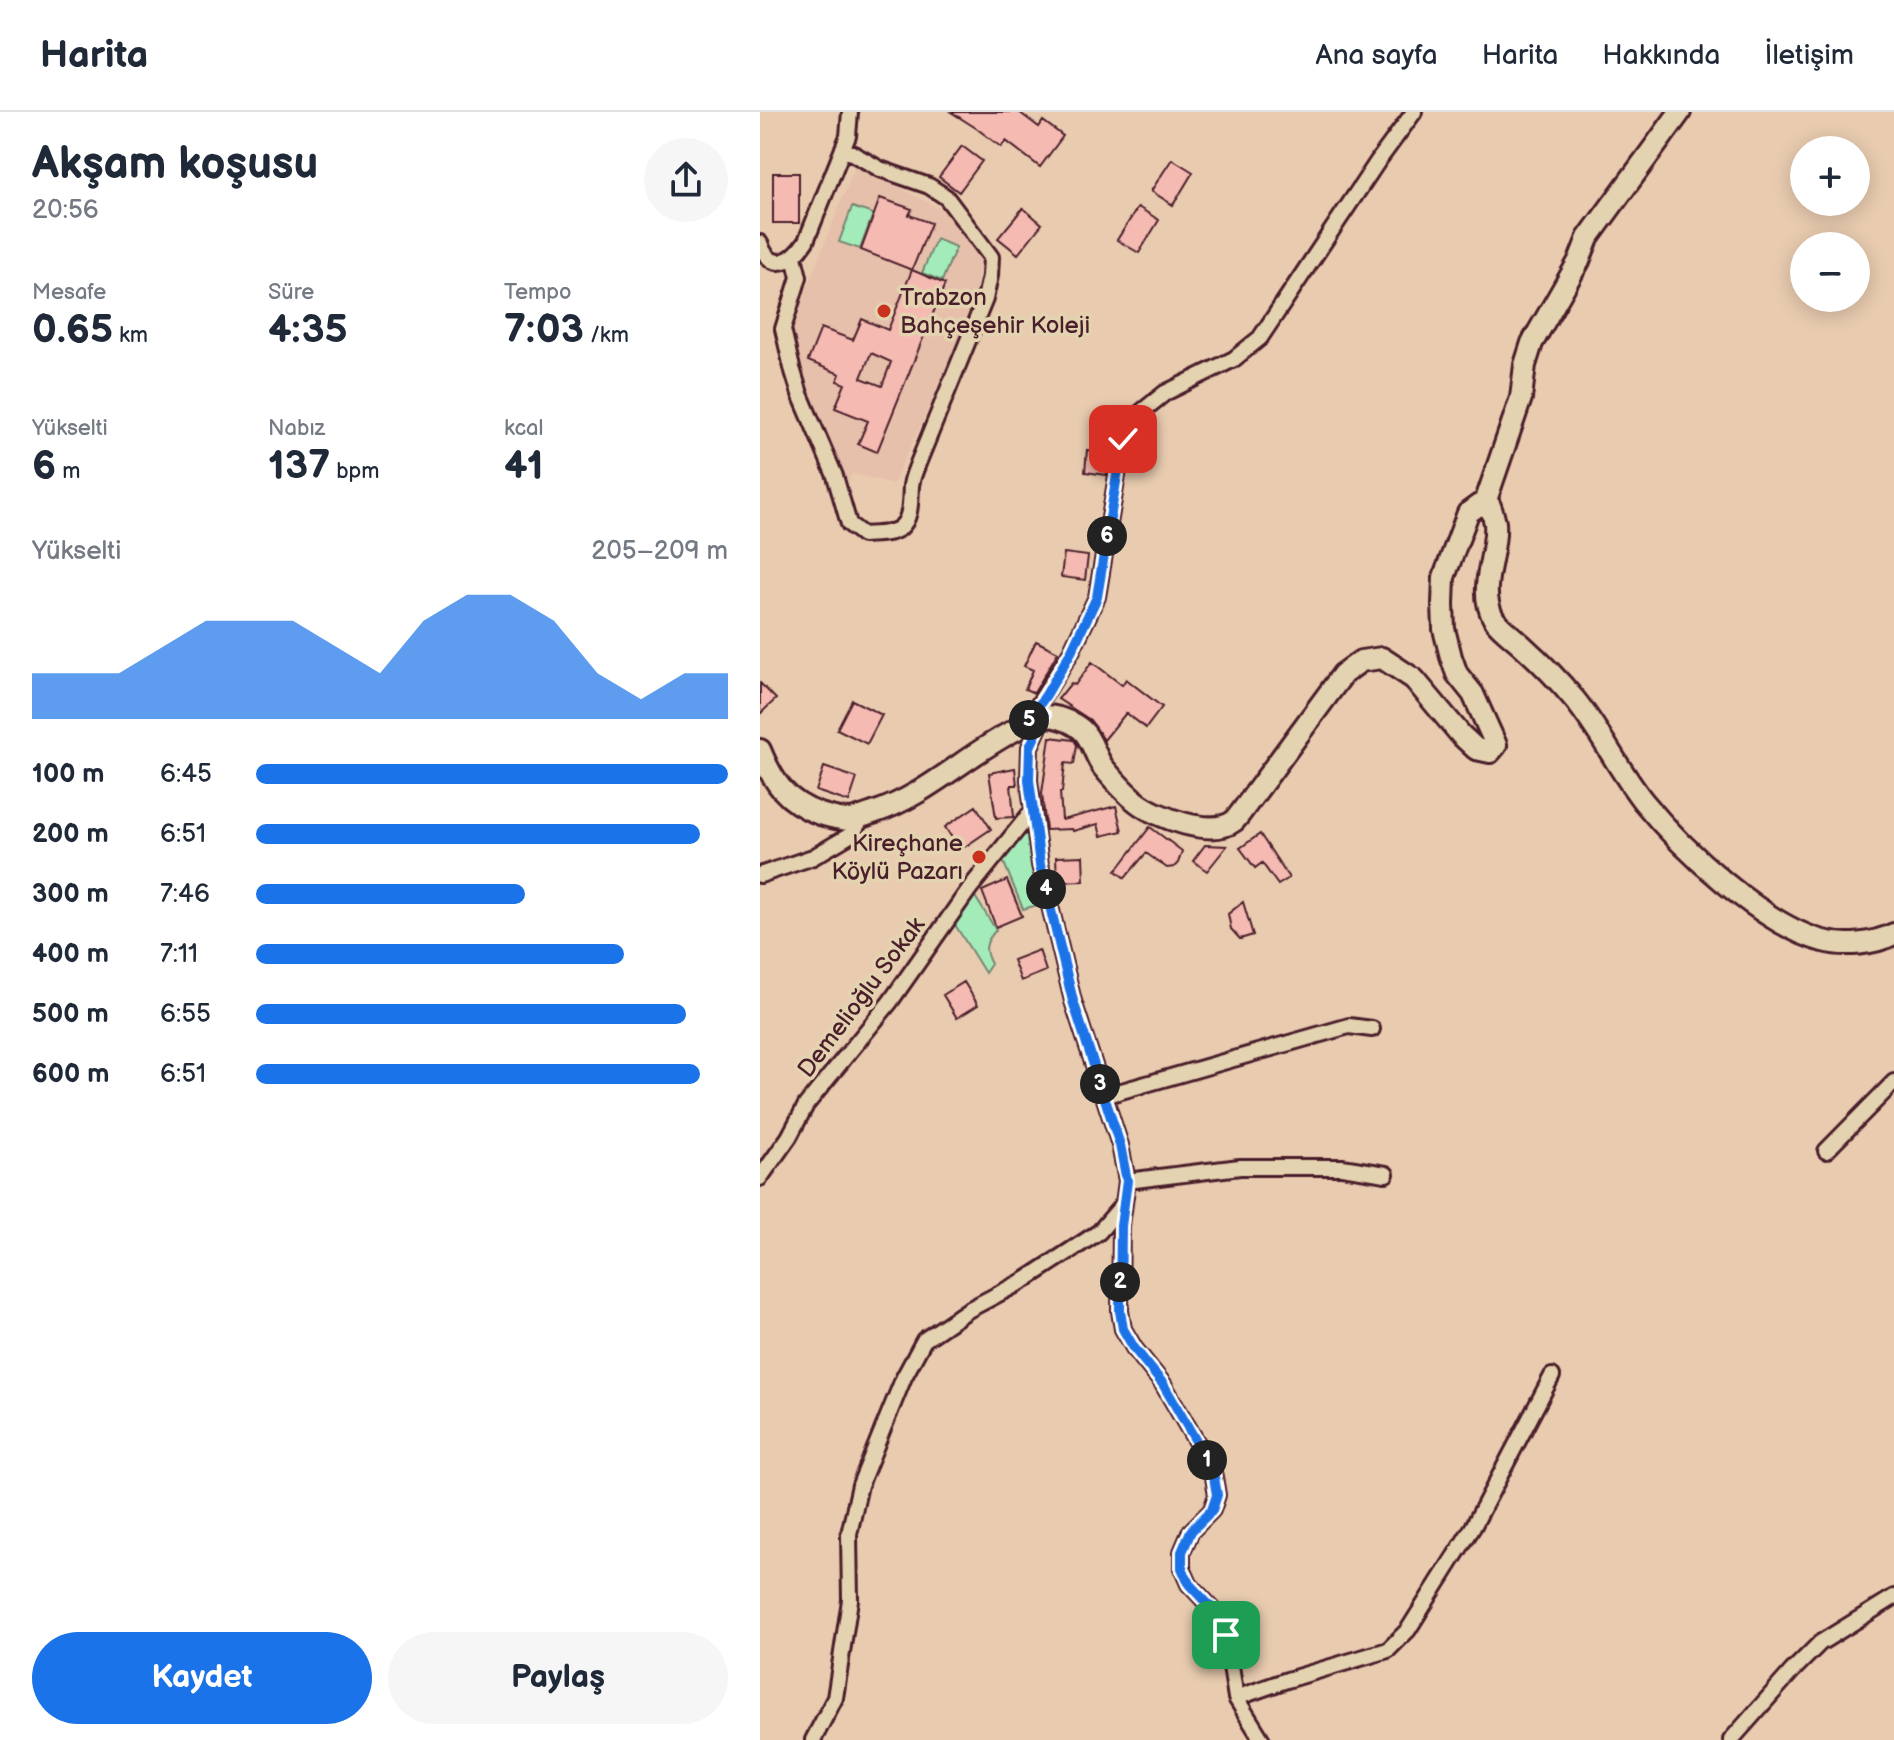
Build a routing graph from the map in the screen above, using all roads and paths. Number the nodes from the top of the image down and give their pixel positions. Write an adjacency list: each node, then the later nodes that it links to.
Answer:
1 (850, 112): 4 (street)
2 (1414, 112): 8 (street)
3 (1680, 112): 7 (street)
4 (843, 148): 6 (street); 6 (street)
5 (760, 243): 6 (street)
6 (794, 257)
7 (1484, 506): 8 (street); 13 (street)
8 (1035, 720): 10 (street); 11 (street)
9 (760, 750): 11 (street)
10 (1033, 810): 16 (street); 19 (street, Demelioğlu Sokak)
11 (863, 816): 12 (street)
12 (760, 875)
13 (1894, 934)
14 (1372, 1029): 16 (street)
15 (1894, 1082): 17 (street)
16 (1104, 1096): 20 (street)
17 (1826, 1151)
18 (1386, 1174): 20 (street)
19 (760, 1178)
20 (1127, 1181): 21 (street)
21 (1124, 1203): 24 (street); 25 (street)
22 (1552, 1376): 24 (street)
23 (1894, 1597): 27 (street)
24 (1236, 1698): 26 (street)
25 (813, 1740)
26 (1262, 1740)
27 (1731, 1740)

